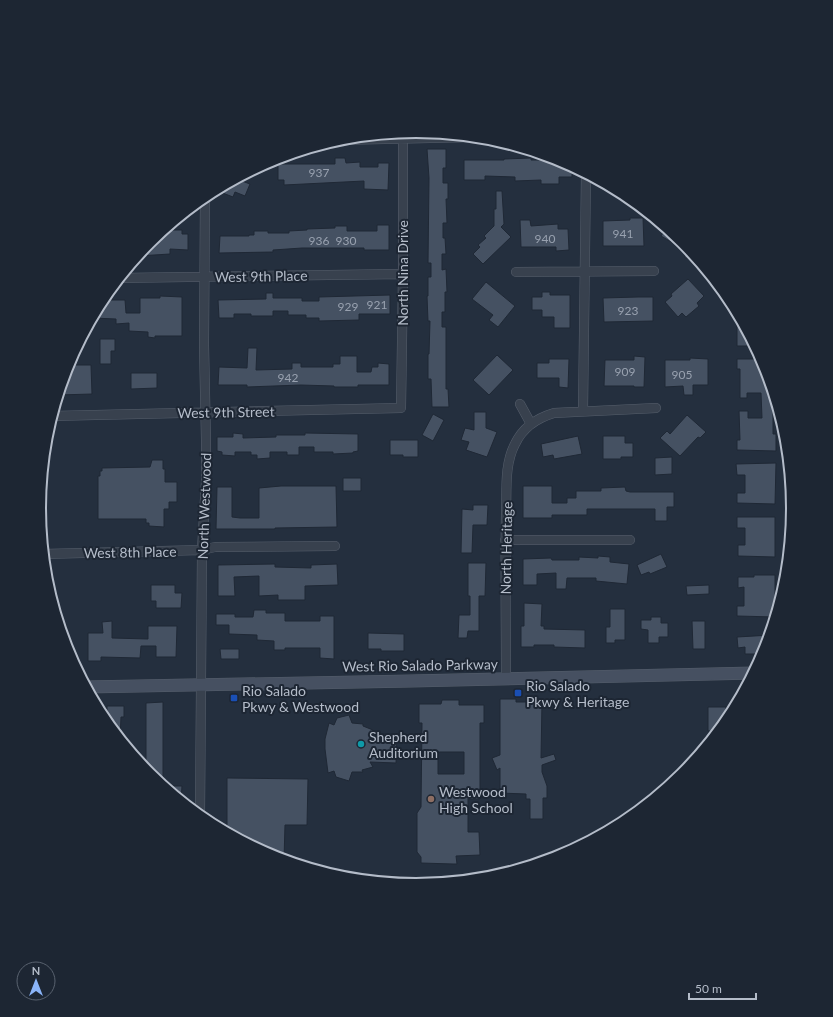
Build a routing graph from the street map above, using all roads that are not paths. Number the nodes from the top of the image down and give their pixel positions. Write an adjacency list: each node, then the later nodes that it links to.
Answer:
1 (403, 138): 7 (street, North Nina Drive)
2 (586, 179): 4 (street)
3 (205, 204): 8 (street, North Westwood)
4 (586, 271): 5 (street); 6 (street); 13 (street)
5 (654, 271)
6 (516, 272)
7 (403, 274): 8 (street, West 9th Place); 11 (street, North Nina Drive)
8 (205, 277): 9 (street, West 9th Place); 14 (street, North Westwood)
9 (127, 278)
10 (520, 404): 16 (street)
11 (401, 408): 14 (street, West 9th Street)
12 (656, 408): 13 (street, North Heritage)
13 (583, 411): 16 (street, North Heritage)
14 (206, 412): 15 (street, West 9th Street); 20 (street, North Westwood)
15 (58, 416)
16 (531, 424): 17 (street, North Heritage)
17 (505, 540): 18 (street); 23 (street, North Heritage)
18 (630, 540)
19 (335, 546): 20 (street, West 8th Place)
20 (202, 550): 21 (street, West 8th Place); 24 (street, North Westwood)
21 (49, 554)
22 (748, 673): 23 (main road, West Rio Salado Parkway)
23 (506, 679): 24 (main road, West Rio Salado Parkway)
24 (201, 684): 25 (main road, West Rio Salado Parkway); 26 (street, North Westwood)
25 (93, 688)
26 (200, 809)

